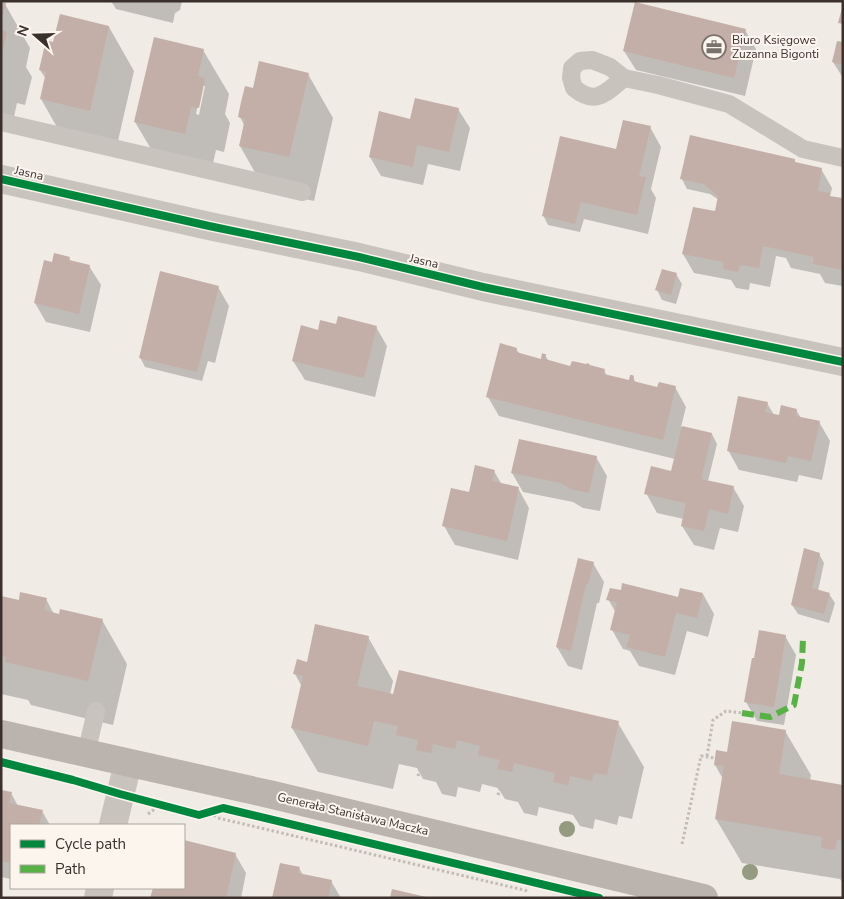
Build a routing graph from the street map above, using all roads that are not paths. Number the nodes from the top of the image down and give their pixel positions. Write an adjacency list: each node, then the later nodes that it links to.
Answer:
1 (624, 78): 3 (lane)
2 (1, 122): 5 (lane)
3 (843, 158)
4 (1, 179): 6 (street, Jasna)
5 (302, 192)
6 (843, 362)
7 (96, 711): 9 (lane)
8 (1, 734): 9 (street, Generała Stanisława Maczka)
9 (86, 754): 10 (street, Generała Stanisława Maczka)
10 (128, 763): 11 (street); 12 (street, Generała Stanisława Maczka)
11 (114, 824)
12 (704, 898)

